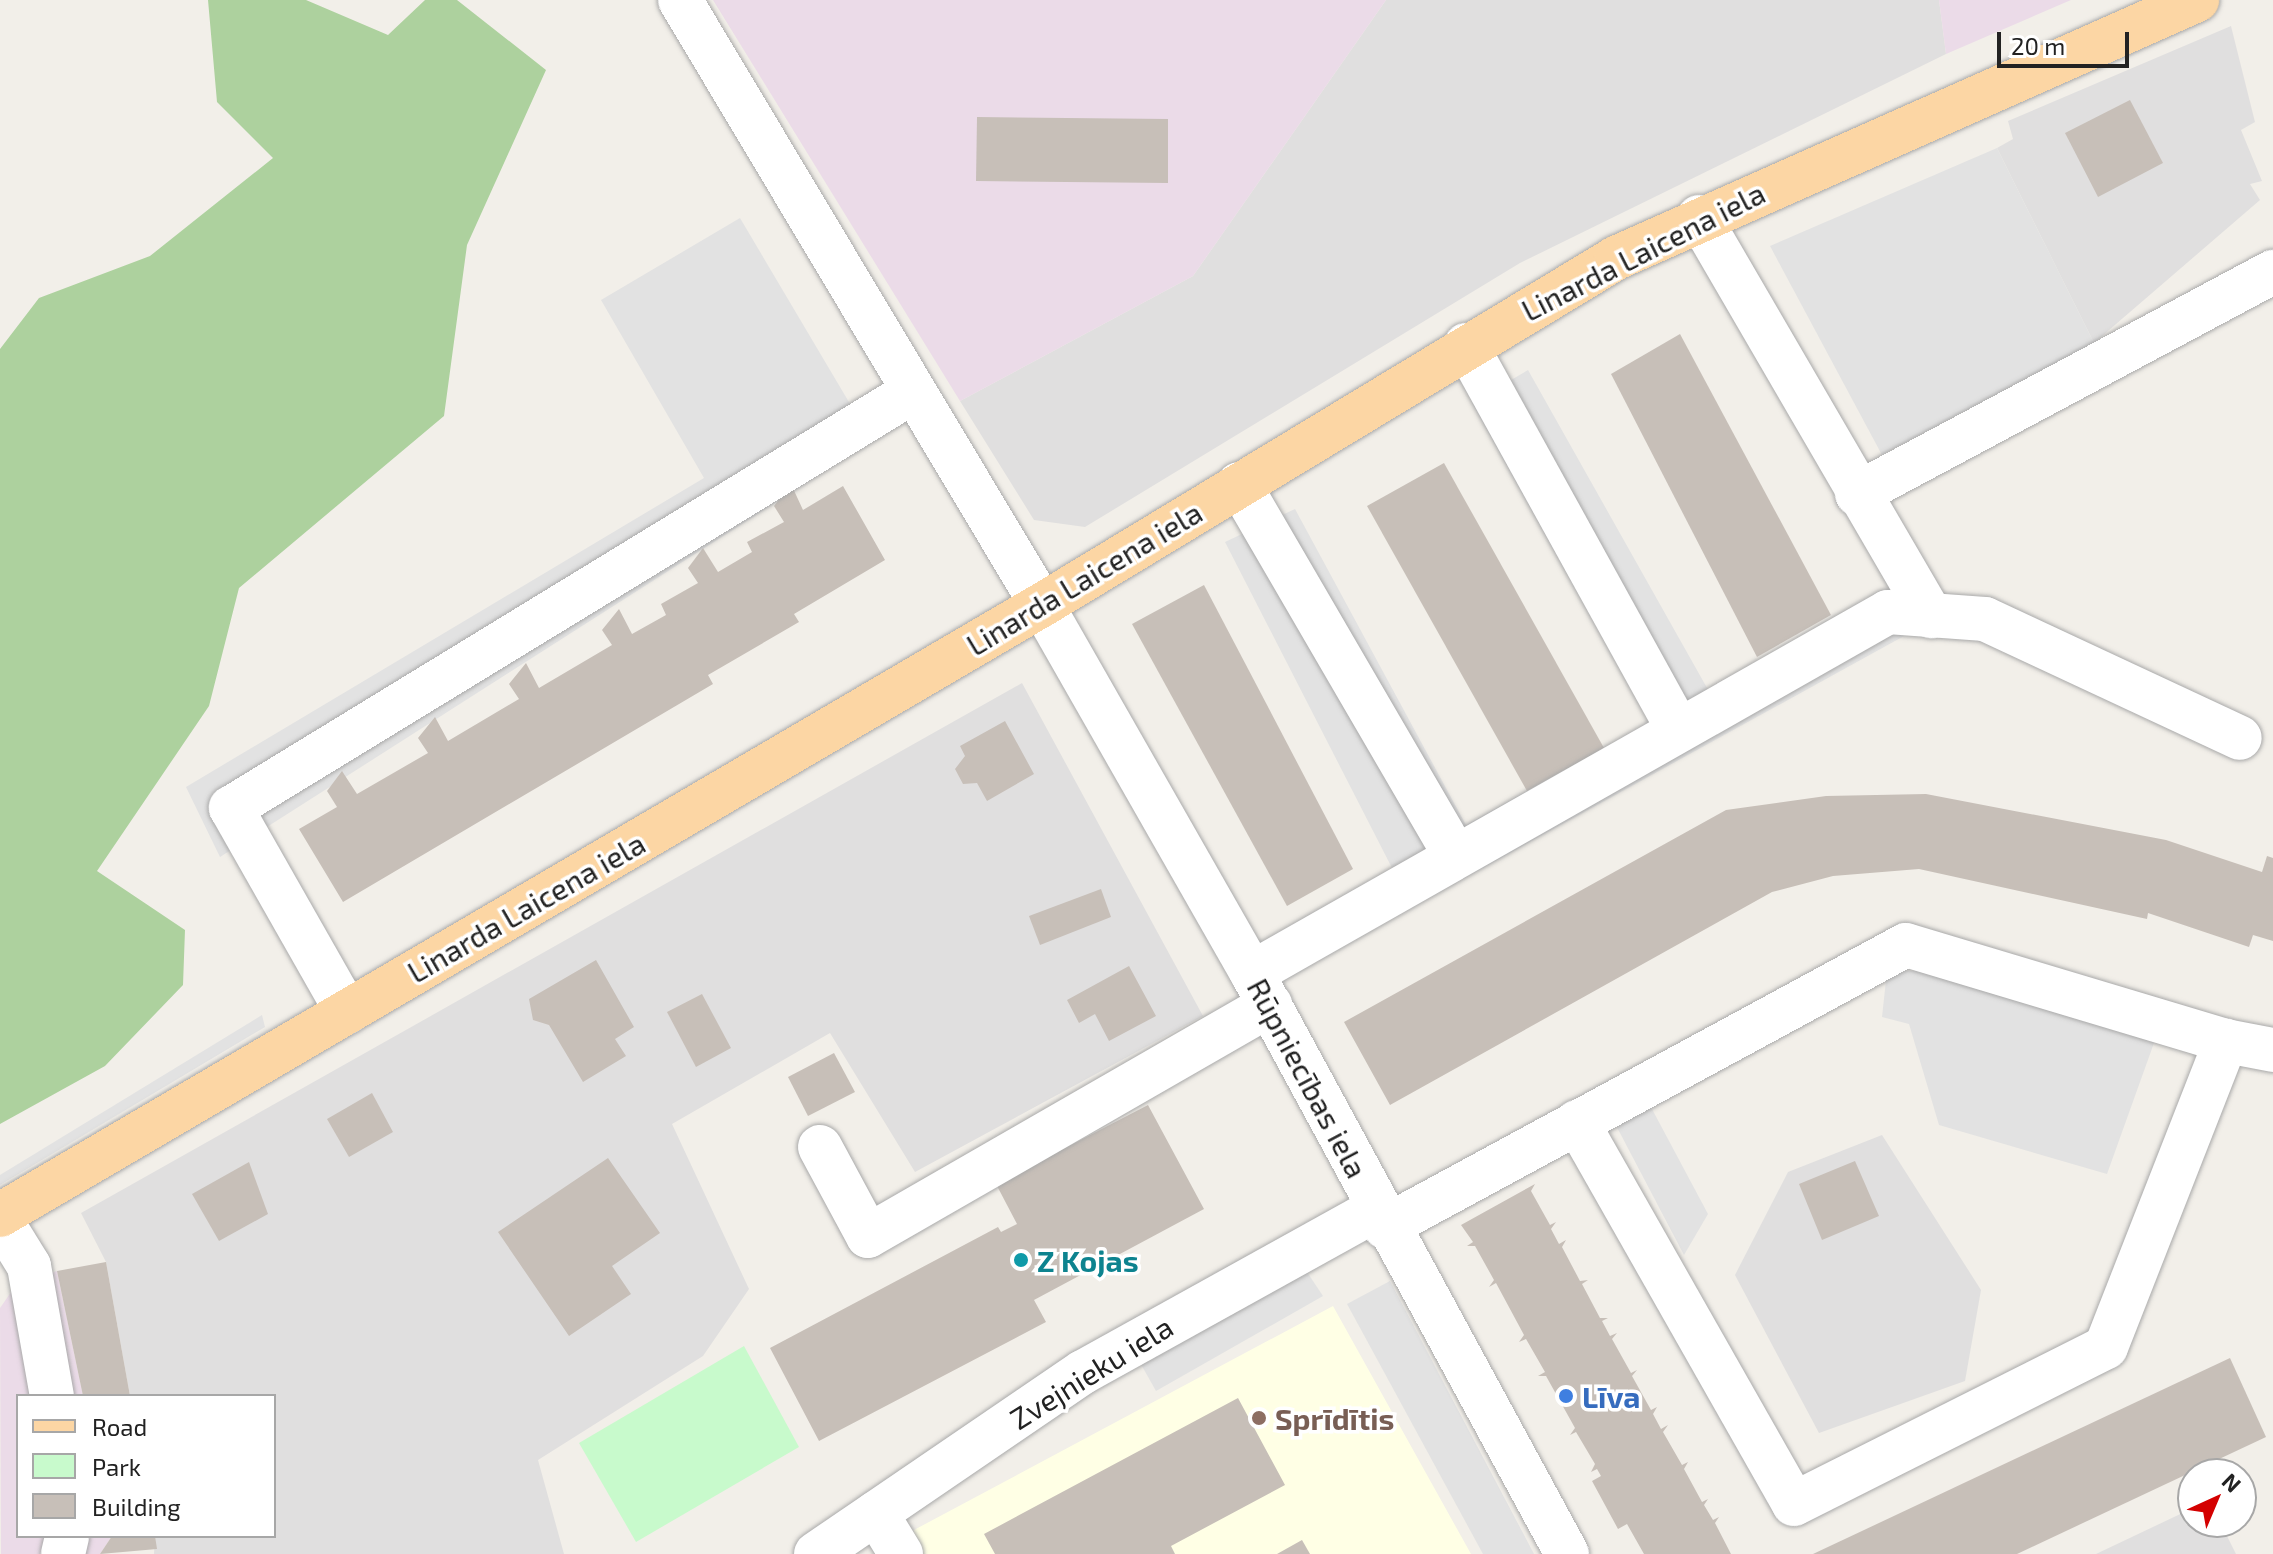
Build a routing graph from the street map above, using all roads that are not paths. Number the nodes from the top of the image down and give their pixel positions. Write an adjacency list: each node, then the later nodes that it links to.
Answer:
1 (680, 0): 6 (street, Rūpniecības iela)
2 (2197, 0): 3 (main road, Linarda Laicena iela)
3 (1699, 217): 5 (main road, Linarda Laicena iela); 8 (street)
4 (2273, 272): 8 (street)
5 (1466, 345): 7 (main road, Linarda Laicena iela); 11 (street)
6 (914, 391): 9 (street, Rūpniecības iela); 15 (street)
7 (1239, 484): 9 (main road, Linarda Laicena iela); 13 (street)
8 (1857, 494): 10 (street)
9 (1042, 605): 14 (street, Rūpniecības iela); 15 (main road, Linarda Laicena iela)
10 (1931, 616): 11 (street); 12 (street)
11 (1678, 729): 13 (street)
12 (2240, 738)
13 (1454, 853): 14 (street)
14 (1261, 989): 19 (street); 21 (street, Rūpniecības iela)
15 (347, 1012): 20 (main road, Linarda Laicena iela)
16 (2226, 1041): 17 (street, Zvejnieku iela); 18 (street, Zvejnieku iela); 18 (street)
17 (2273, 1050)
18 (1577, 1122): 21 (street, Zvejnieku iela)
19 (820, 1147)
20 (0, 1217): 22 (street)
21 (1381, 1218): 23 (street, Zvejnieku iela); 26 (street, Rūpniecības iela)
22 (52, 1394)
23 (876, 1513): 24 (street, Zvejnieku iela); 25 (street)
24 (816, 1554)
25 (901, 1554)
26 (1567, 1554)

